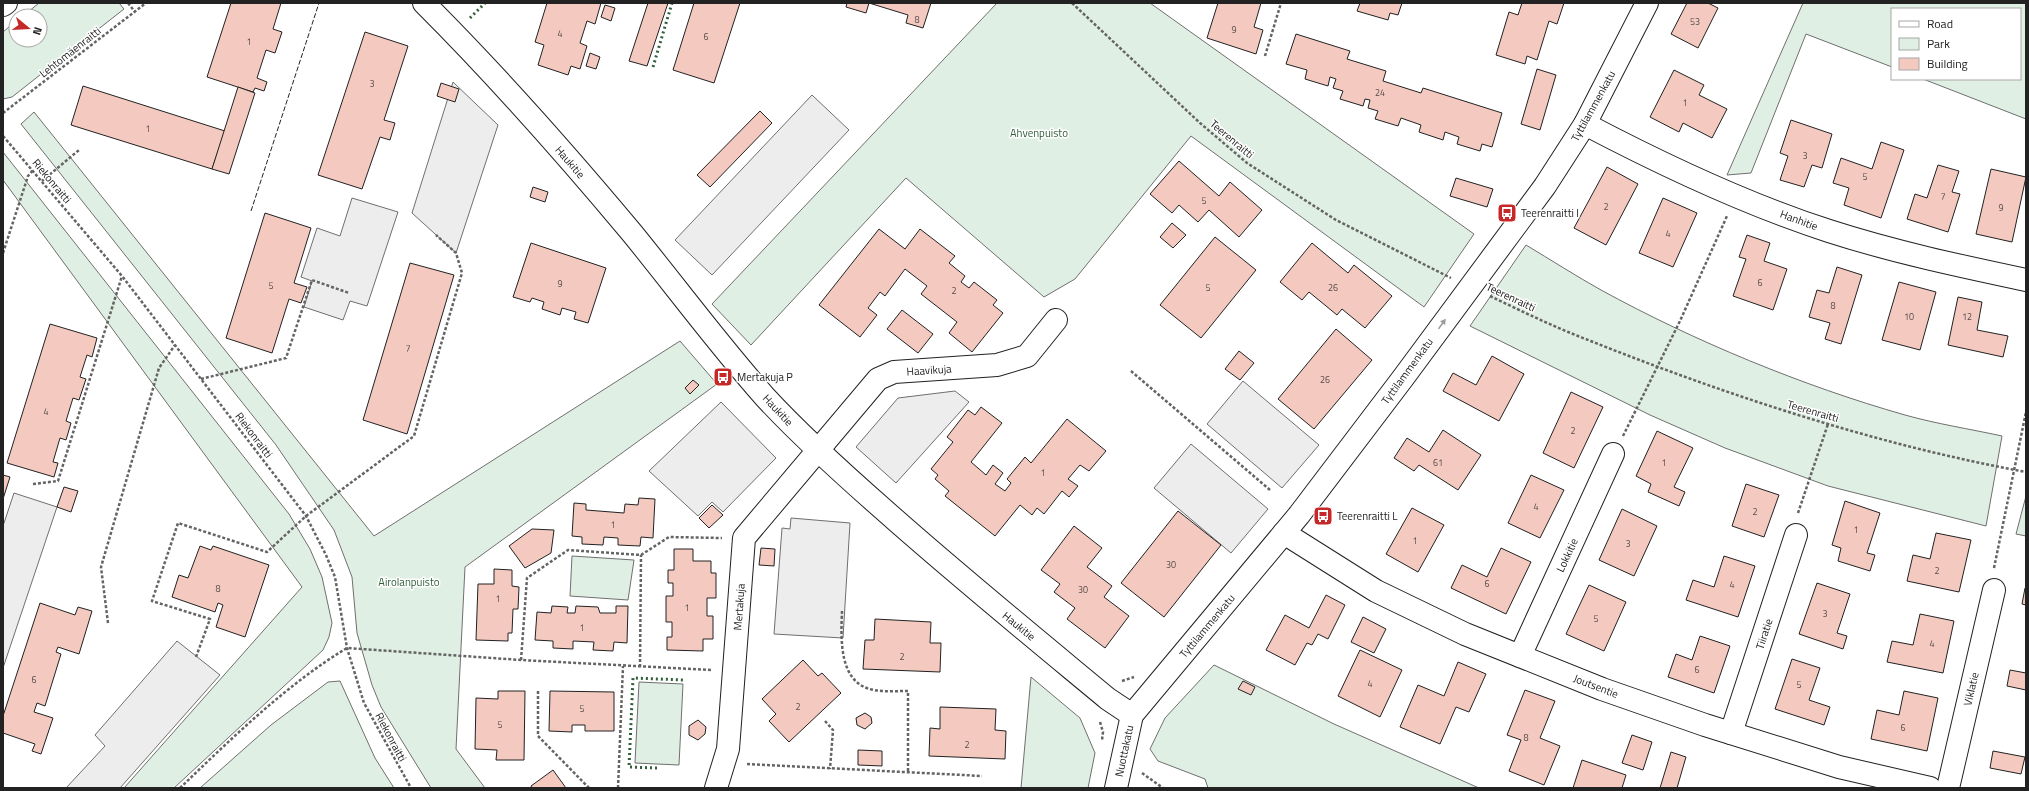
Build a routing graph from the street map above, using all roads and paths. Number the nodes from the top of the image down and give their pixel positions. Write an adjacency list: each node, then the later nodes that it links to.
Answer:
1 (6, 3): 8 (street)
2 (128, 3): 9 (path)
3 (146, 3): 9 (path, Lehtomäenraitti)
4 (424, 3): 31 (street, Haukitie)
5 (1072, 3): 22 (path, Teerenraitti)
6 (1281, 3): 10 (path)
7 (1647, 3): 12 (street, Tyttilammenkatu)
8 (3, 5)
9 (135, 12): 11 (path, Lehtomäenraitti)
10 (1265, 56)
11 (3, 113)
12 (1585, 124): 17 (street, Hanhitie); 22 (street, Tyttilammenkatu)
13 (3, 136): 15 (path, Riekonraitti)
14 (79, 150): 16 (path)
15 (33, 170): 16 (path, Riekonraitti); 19 (path)
16 (42, 182): 20 (path, Riekonraitti)
17 (1736, 195): 21 (street, Hanhitie); 26 (path)
18 (436, 235): 37 (path)
19 (3, 253)
20 (122, 276): 25 (path, Riekonraitti); 35 (path)
21 (2026, 280)
22 (1469, 286): 26 (path, Teerenraitti); 38 (street, Tyttilammenkatu, one-way to 22)
23 (350, 293): 28 (path)
24 (1056, 320): 31 (street, Haavikuja)
25 (175, 345): 28 (path, Riekonraitti); 44 (path)
26 (1658, 366): 30 (path, Teerenraitti); 32 (path)
27 (1131, 371): 36 (path)
28 (201, 379): 37 (path, Riekonraitti)
29 (2026, 412): 33 (path)
30 (1828, 424): 33 (path, Teerenraitti); 39 (path)
31 (818, 451): 40 (street); 53 (street, Haukitie)
32 (1614, 454): 46 (street, Lokkitie)
33 (2014, 470): 34 (path, Teerenraitti); 42 (path)
34 (2026, 472)
35 (33, 484)
36 (1270, 490)
37 (306, 516): 45 (path, Riekonraitti); 47 (path)
38 (1284, 533): 46 (street, Joutsentie); 53 (street, Tyttilammenkatu)
39 (1796, 535): 55 (street, Tiiratie)
40 (744, 538): 41 (path); 51 (street, Mertakuja)
41 (641, 555): 48 (path); 50 (path)
42 (1994, 590): 69 (street, Viklatie)
43 (842, 611): 59 (path)
44 (108, 623)
45 (348, 648): 48 (path); 61 (path); 62 (path, Riekonraitti)
46 (1520, 656): 55 (street, Joutsentie)
47 (196, 657)
48 (521, 660): 49 (path)
49 (623, 666): 50 (path); 64 (path)
50 (640, 667): 51 (path)
51 (734, 671): 56 (street, Mertakuja)
52 (538, 691): 63 (path)
53 (1132, 715): 66 (street, Nuottakatu)
54 (825, 722): 57 (path)
55 (1731, 733): 68 (street, Joutsentie)
56 (724, 763): 57 (path); 65 (street, Mertakuja)
57 (830, 769): 59 (path)
58 (1136, 769): 67 (path)
59 (908, 773): 60 (path)
60 (982, 776)
61 (180, 788)
62 (411, 788)
63 (589, 788)
64 (618, 788)
65 (716, 788)
66 (1116, 788)
67 (1163, 788)
68 (1930, 788)
69 (1948, 788)

